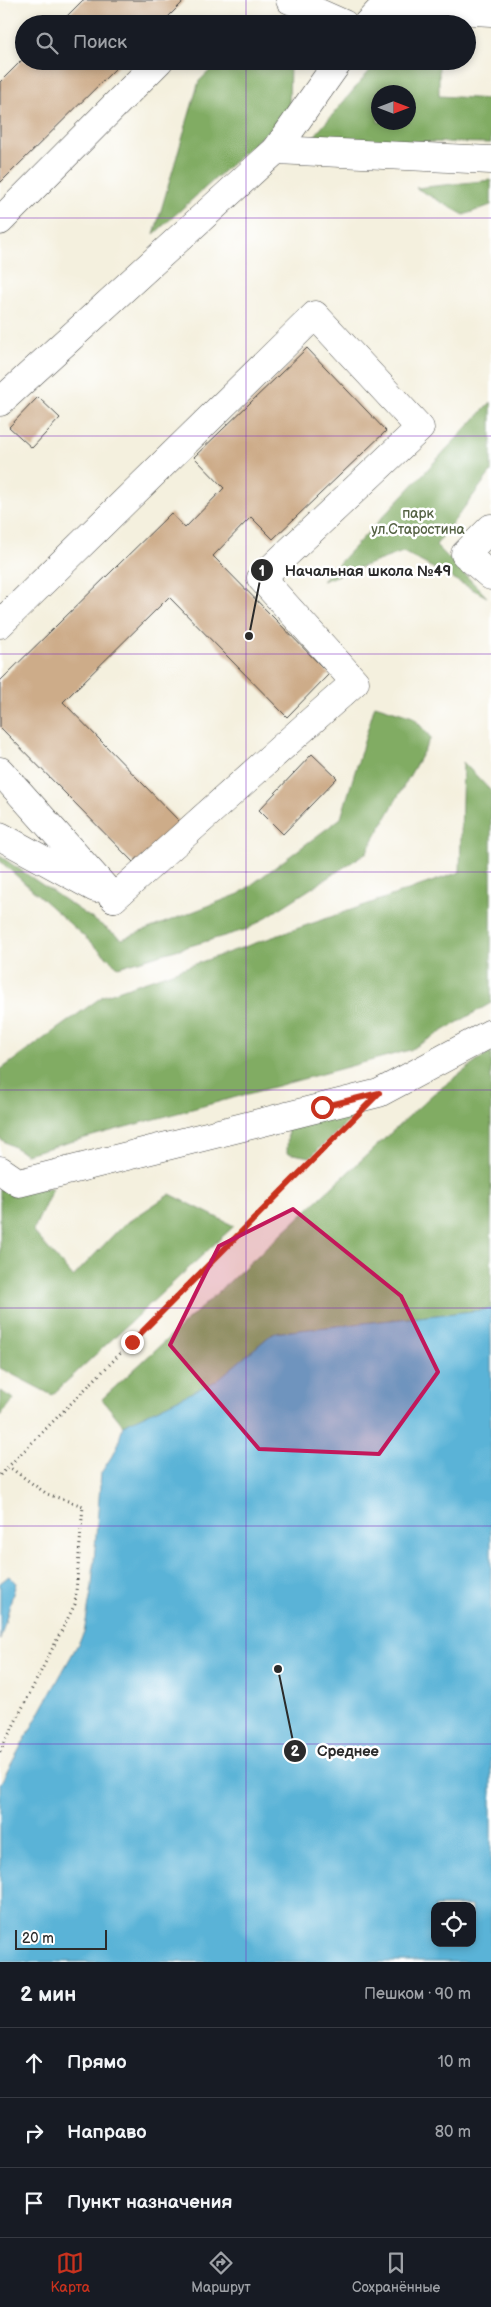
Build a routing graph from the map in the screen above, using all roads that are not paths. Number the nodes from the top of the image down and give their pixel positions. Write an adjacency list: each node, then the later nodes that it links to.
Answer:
1 (290, 0): 3 (lane)
2 (491, 12): 4 (lane)
3 (324, 15)
4 (376, 15)
5 (150, 70): 9 (lane)
6 (333, 70): 7 (lane)
7 (276, 150): 8 (lane); 10 (lane)
8 (491, 160)
9 (0, 222)
10 (0, 402)
11 (491, 528): 12 (lane)
12 (491, 576)
13 (0, 624): 16 (lane)
14 (0, 770): 16 (lane)
15 (0, 836): 16 (lane)
16 (114, 898)
17 (491, 1033): 18 (lane)
18 (0, 1170)

